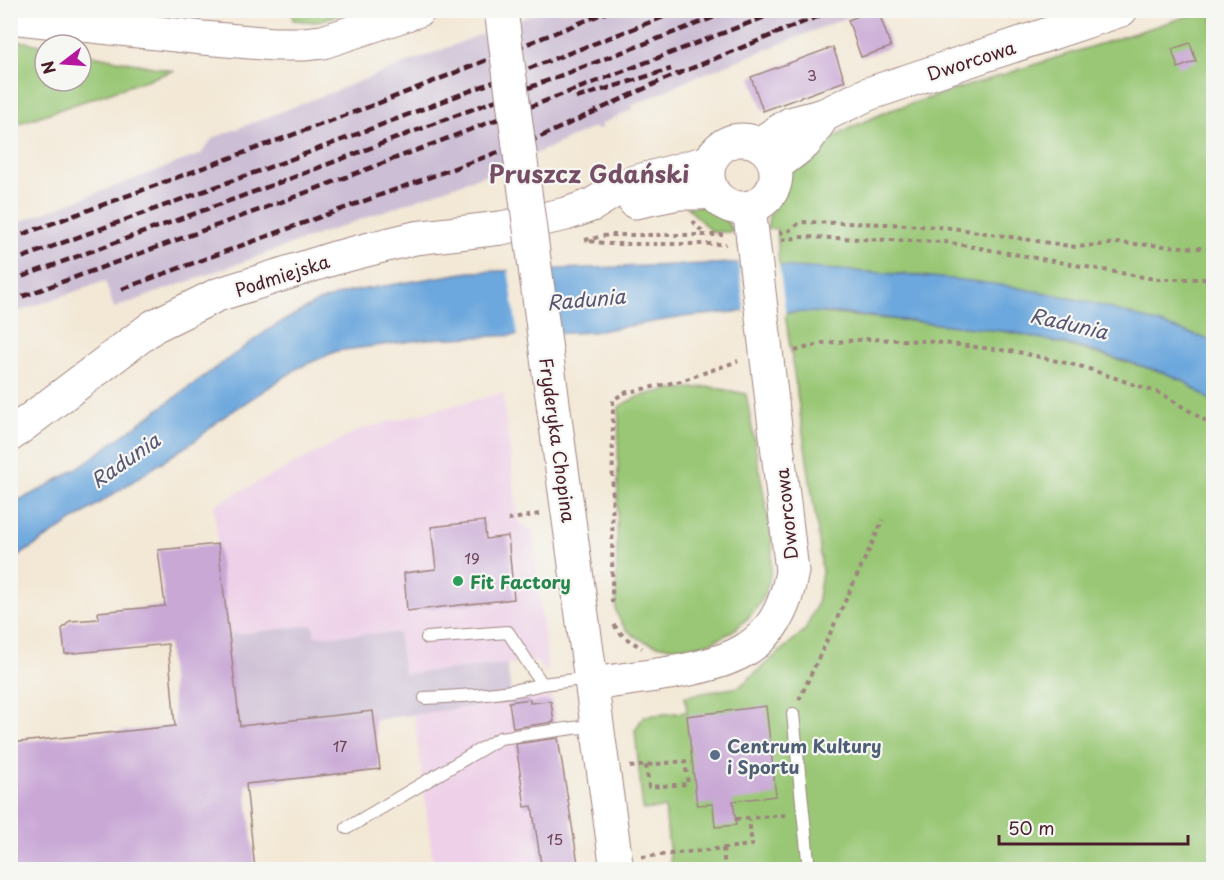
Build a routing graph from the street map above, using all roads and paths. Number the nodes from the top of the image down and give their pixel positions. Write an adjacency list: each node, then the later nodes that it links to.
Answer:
1 (419, 10): 4 (street)
2 (501, 10): 21 (street, Fryderyka Chopina, bridge)
3 (1121, 10): 5 (street, Dworcowa)
4 (10, 17)
5 (767, 155): 6 (street); 7 (street)
6 (710, 177): 7 (street); 13 (street, Podmiejska)
7 (752, 233): 7 (path); 8 (path); 9 (path); 20 (street, Dworcowa)
8 (1214, 249)
9 (1214, 279)
10 (792, 351): 12 (path)
11 (740, 360): 17 (path)
12 (1214, 426)
13 (10, 435)
14 (538, 514): 15 (path)
15 (508, 520)
16 (883, 520): 24 (path)
17 (612, 605)
18 (612, 617): 20 (path)
19 (427, 638): 22 (lane)
20 (646, 676): 21 (street, Dworcowa)
21 (592, 681): 22 (lane); 25 (street, Fryderyka Chopina)
22 (542, 684): 23 (lane)
23 (425, 698)
24 (793, 714): 28 (lane)
25 (597, 725): 31 (lane); 34 (street, Fryderyka Chopina)
26 (646, 765): 26 (path); 27 (path)
27 (630, 767)
28 (804, 813): 30 (path); 36 (lane)
29 (735, 819): 30 (path)
30 (748, 819): 32 (path)
31 (347, 828)
32 (723, 848): 33 (path); 35 (path)
33 (647, 856)
34 (617, 870)
35 (725, 870)
36 (809, 870)

